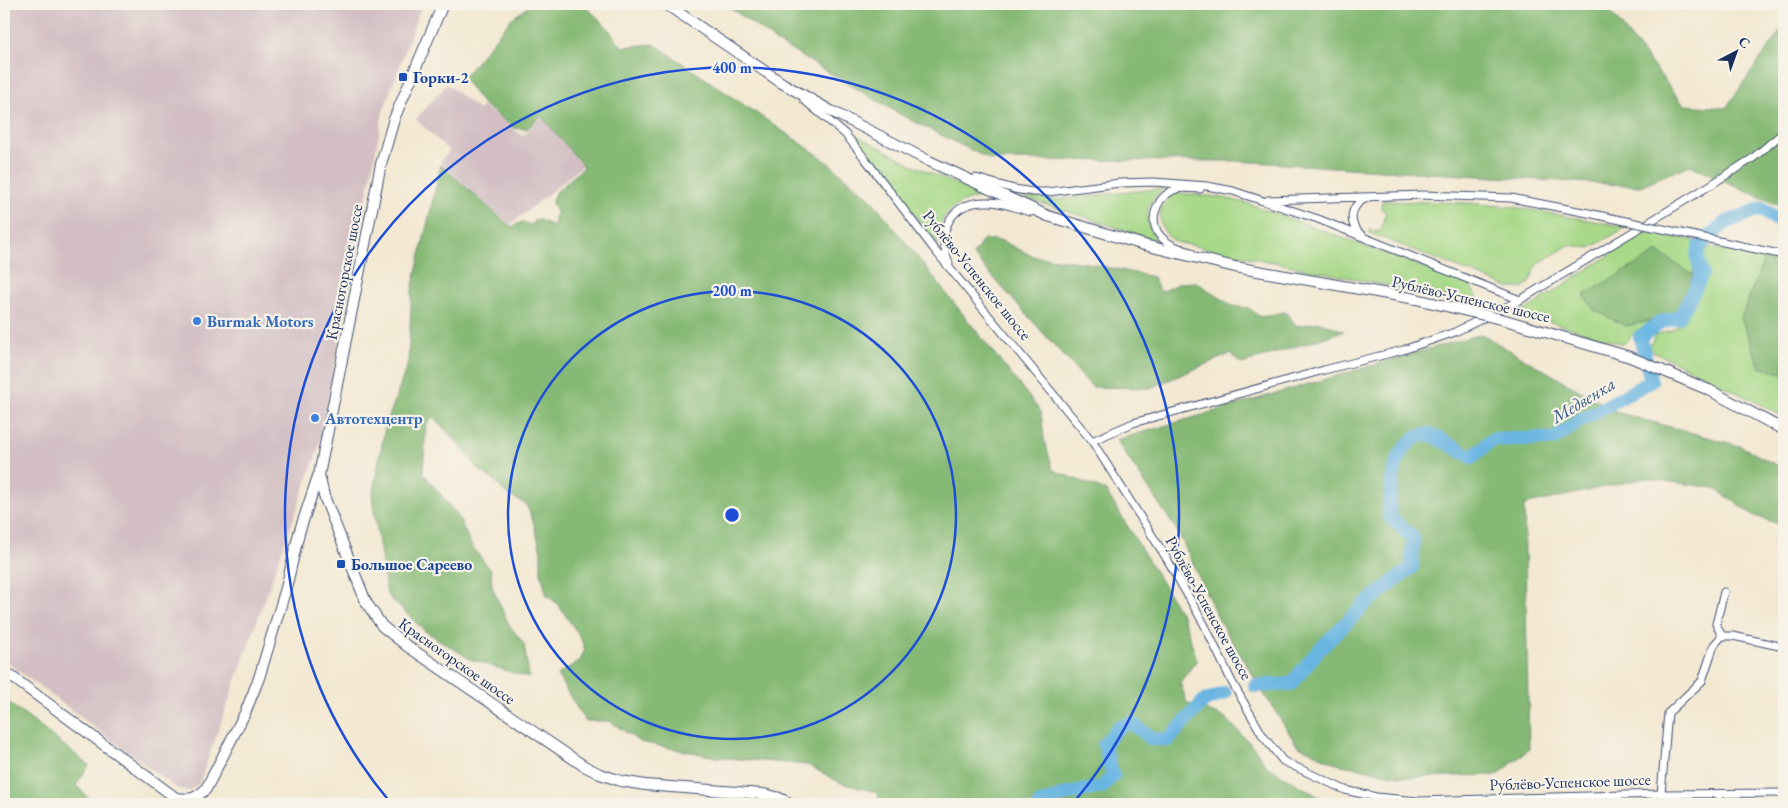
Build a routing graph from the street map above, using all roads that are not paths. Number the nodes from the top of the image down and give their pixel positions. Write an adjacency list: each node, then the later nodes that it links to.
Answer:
1 (442, 4): 17 (main road, Красногорское шоссе)
2 (666, 4): 3 (main road, Рублёво-Успенское шоссе)
3 (782, 83): 5 (main road, Рублёво-Успенское шоссе); 13 (street, Рублёво-Успенское шоссе)
4 (1784, 132): 14 (street)
5 (928, 161): 6 (street); 9 (main road, Рублёво-Успенское шоссе)
6 (1233, 191): 8 (street); 12 (street)
7 (1372, 196): 8 (street); 10 (street); 11 (street, bridge)
8 (1262, 200): 10 (street)
9 (1048, 216): 12 (main road, Рублёво-Успенское шоссе); 13 (street)
10 (1368, 240): 14 (street)
11 (1784, 255)
12 (1235, 267): 15 (main road, Рублёво-Успенское шоссе, bridge)
13 (952, 270): 16 (street, Рублёво-Успенское шоссе)
14 (1520, 300): 16 (street)
15 (1784, 430)
16 (1092, 441): 23 (street, Рублёво-Успенское шоссе)
17 (319, 475): 25 (main road); 26 (main road, Красногорское шоссе)
18 (1724, 592): 19 (street)
19 (1722, 636): 20 (street); 23 (street)
20 (1784, 647)
21 (4, 671): 25 (main road)
22 (1784, 793): 24 (street, Рублёво-Успенское шоссе)
23 (1661, 794): 24 (street, Рублёво-Успенское шоссе)
24 (1720, 794): 27 (street)
25 (195, 801)
26 (789, 804)
27 (1720, 804)

